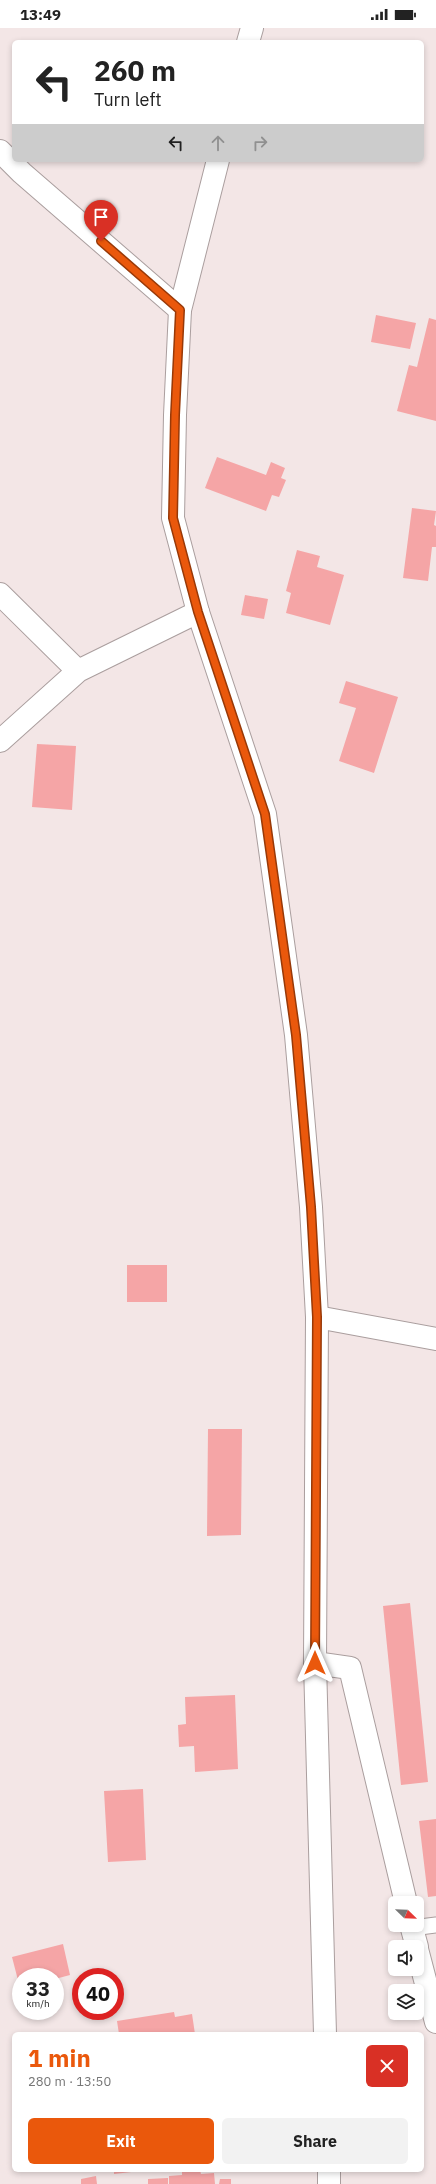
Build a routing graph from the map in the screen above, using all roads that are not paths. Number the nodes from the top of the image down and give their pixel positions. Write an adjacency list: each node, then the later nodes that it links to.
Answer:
1 (252, 28): 2 (street)
2 (249, 40)
3 (0, 151): 4 (street)
4 (12, 162)
5 (12, 162): 7 (street)
6 (217, 162): 7 (street)
7 (180, 310): 9 (street)
8 (0, 594): 10 (street)
9 (198, 612): 10 (street); 12 (street)
10 (78, 671): 11 (street)
11 (0, 741)
12 (317, 1317): 13 (street); 14 (street)
13 (436, 1339)
14 (315, 1663): 15 (street); 19 (street)
15 (404, 1896)
16 (436, 1925): 17 (lane)
17 (414, 1937): 18 (street)
18 (436, 2022)
19 (325, 2032)
20 (329, 2172): 21 (street)
21 (329, 2184)

